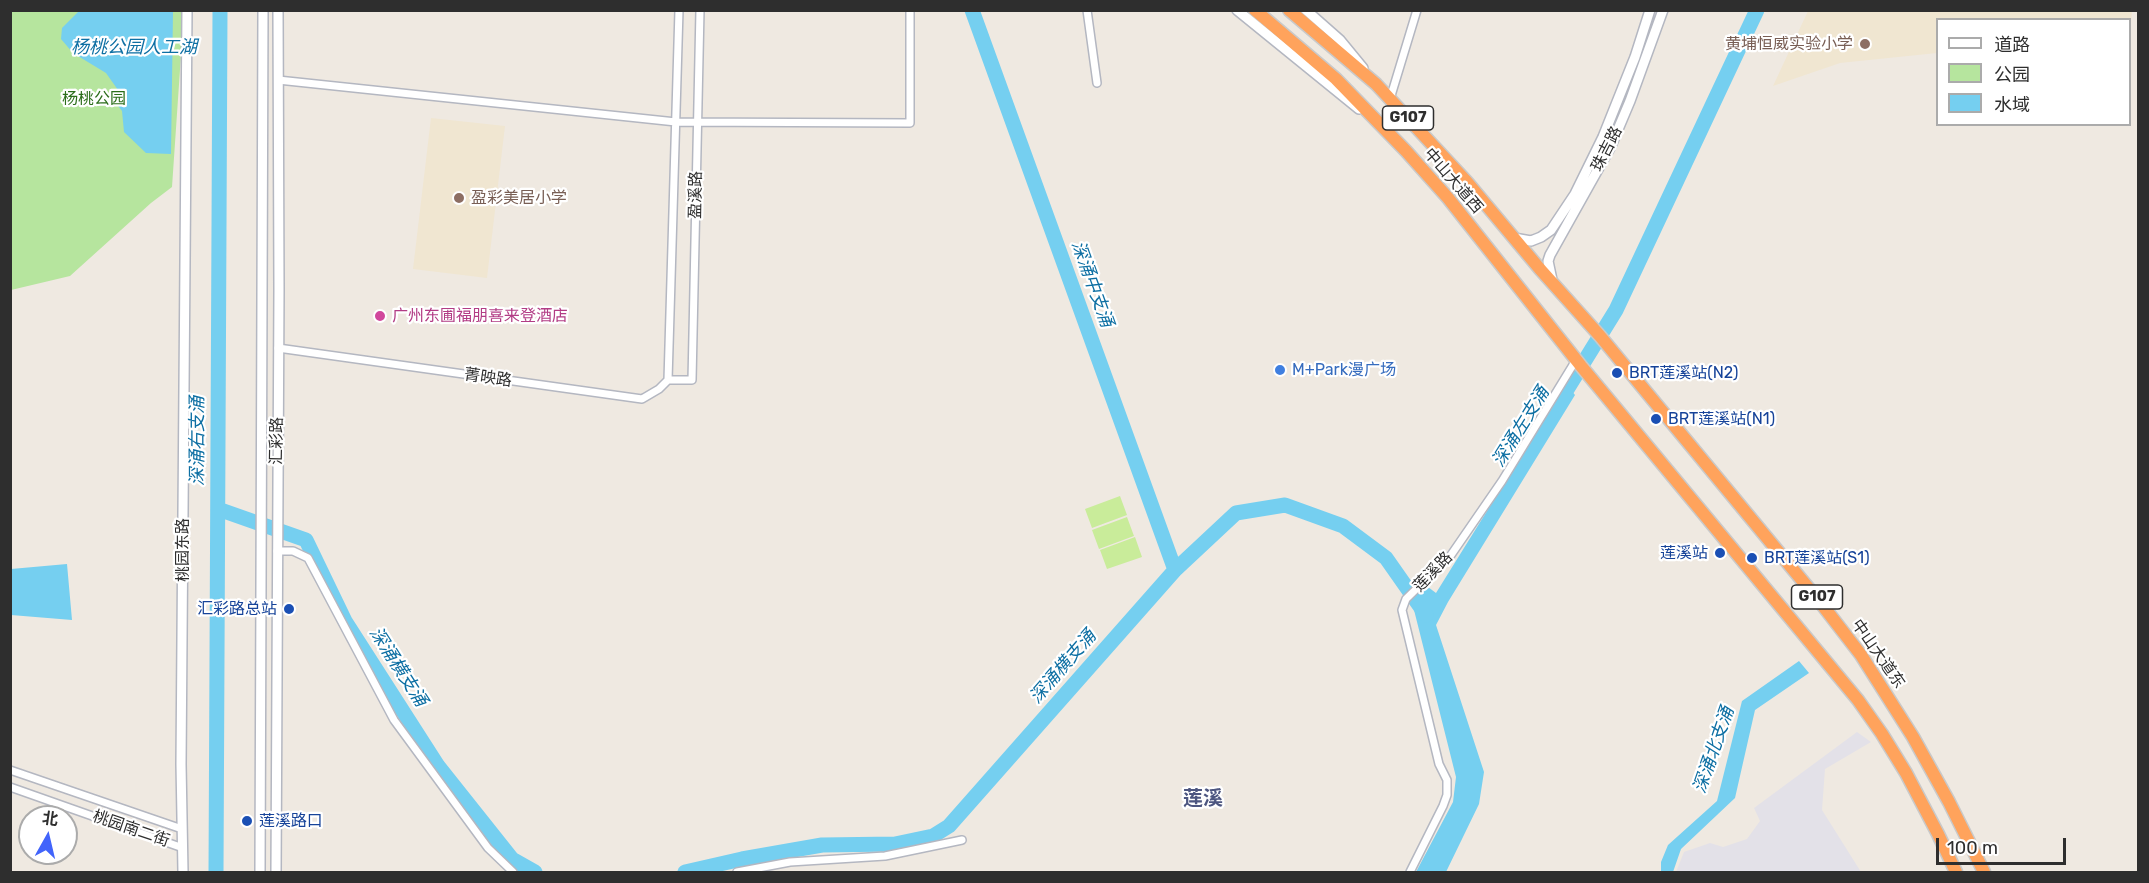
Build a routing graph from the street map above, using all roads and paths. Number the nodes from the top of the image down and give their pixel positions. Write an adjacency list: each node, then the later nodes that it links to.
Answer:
1 (187, 10): 34 (street, 桃园东路)
2 (263, 10): 27 (street, 汇彩路)
3 (278, 10): 15 (street, 汇彩路)
4 (679, 10): 19 (street, 盈溪路)
5 (700, 10): 20 (street, 盈溪路)
6 (910, 10): 20 (street)
7 (1087, 10): 16 (street)
8 (1237, 10): 21 (street)
9 (1255, 10): 21 (highway, 中山大道西 / G107)
10 (1289, 10): 17 (highway, 中山大道西 / G107)
11 (1306, 10): 17 (street)
12 (1417, 10): 18 (street)
13 (1650, 10): 22 (street, 珠吉路)
14 (1663, 10): 23 (street, 珠吉路)
15 (278, 80): 19 (street); 24 (street, 汇彩路)
16 (1097, 83)
17 (1376, 84): 18 (highway, 中山大道西 / G107)
18 (1390, 99): 22 (highway, 中山大道西 / G107)
19 (676, 122): 20 (street); 26 (street, 盈溪路)
20 (698, 123): 26 (street, 盈溪路)
21 (1385, 130): 25 (highway, 中山大道西 / G107)
22 (1514, 238): 23 (highway, 中山大道西 / G107)
23 (1553, 283): 44 (highway, 中山大道东 / G107)
24 (279, 348): 26 (street, 菁映路); 28 (street, 汇彩路)
25 (1579, 363): 42 (street, 莲溪路); 43 (highway, G107)
26 (668, 380)
27 (262, 470): 28 (street); 29 (street, 汇彩路)
28 (277, 470): 30 (street, 汇彩路)
29 (262, 495): 30 (street); 38 (street, 汇彩路)
30 (277, 495): 31 (street, 汇彩路)
31 (277, 547): 39 (street, 汇彩路); 40 (street)
32 (10, 770): 34 (street, 桃园南二街)
33 (10, 787): 36 (street, 桃园南二街)
34 (182, 830): 36 (street, 桃园东路)
35 (963, 840): 41 (street)
36 (183, 848): 37 (street, 桃园东路)
37 (183, 873)
38 (260, 873)
39 (276, 873)
40 (513, 873)
41 (737, 873)
42 (1410, 873)
43 (1956, 873)
44 (1984, 873)

